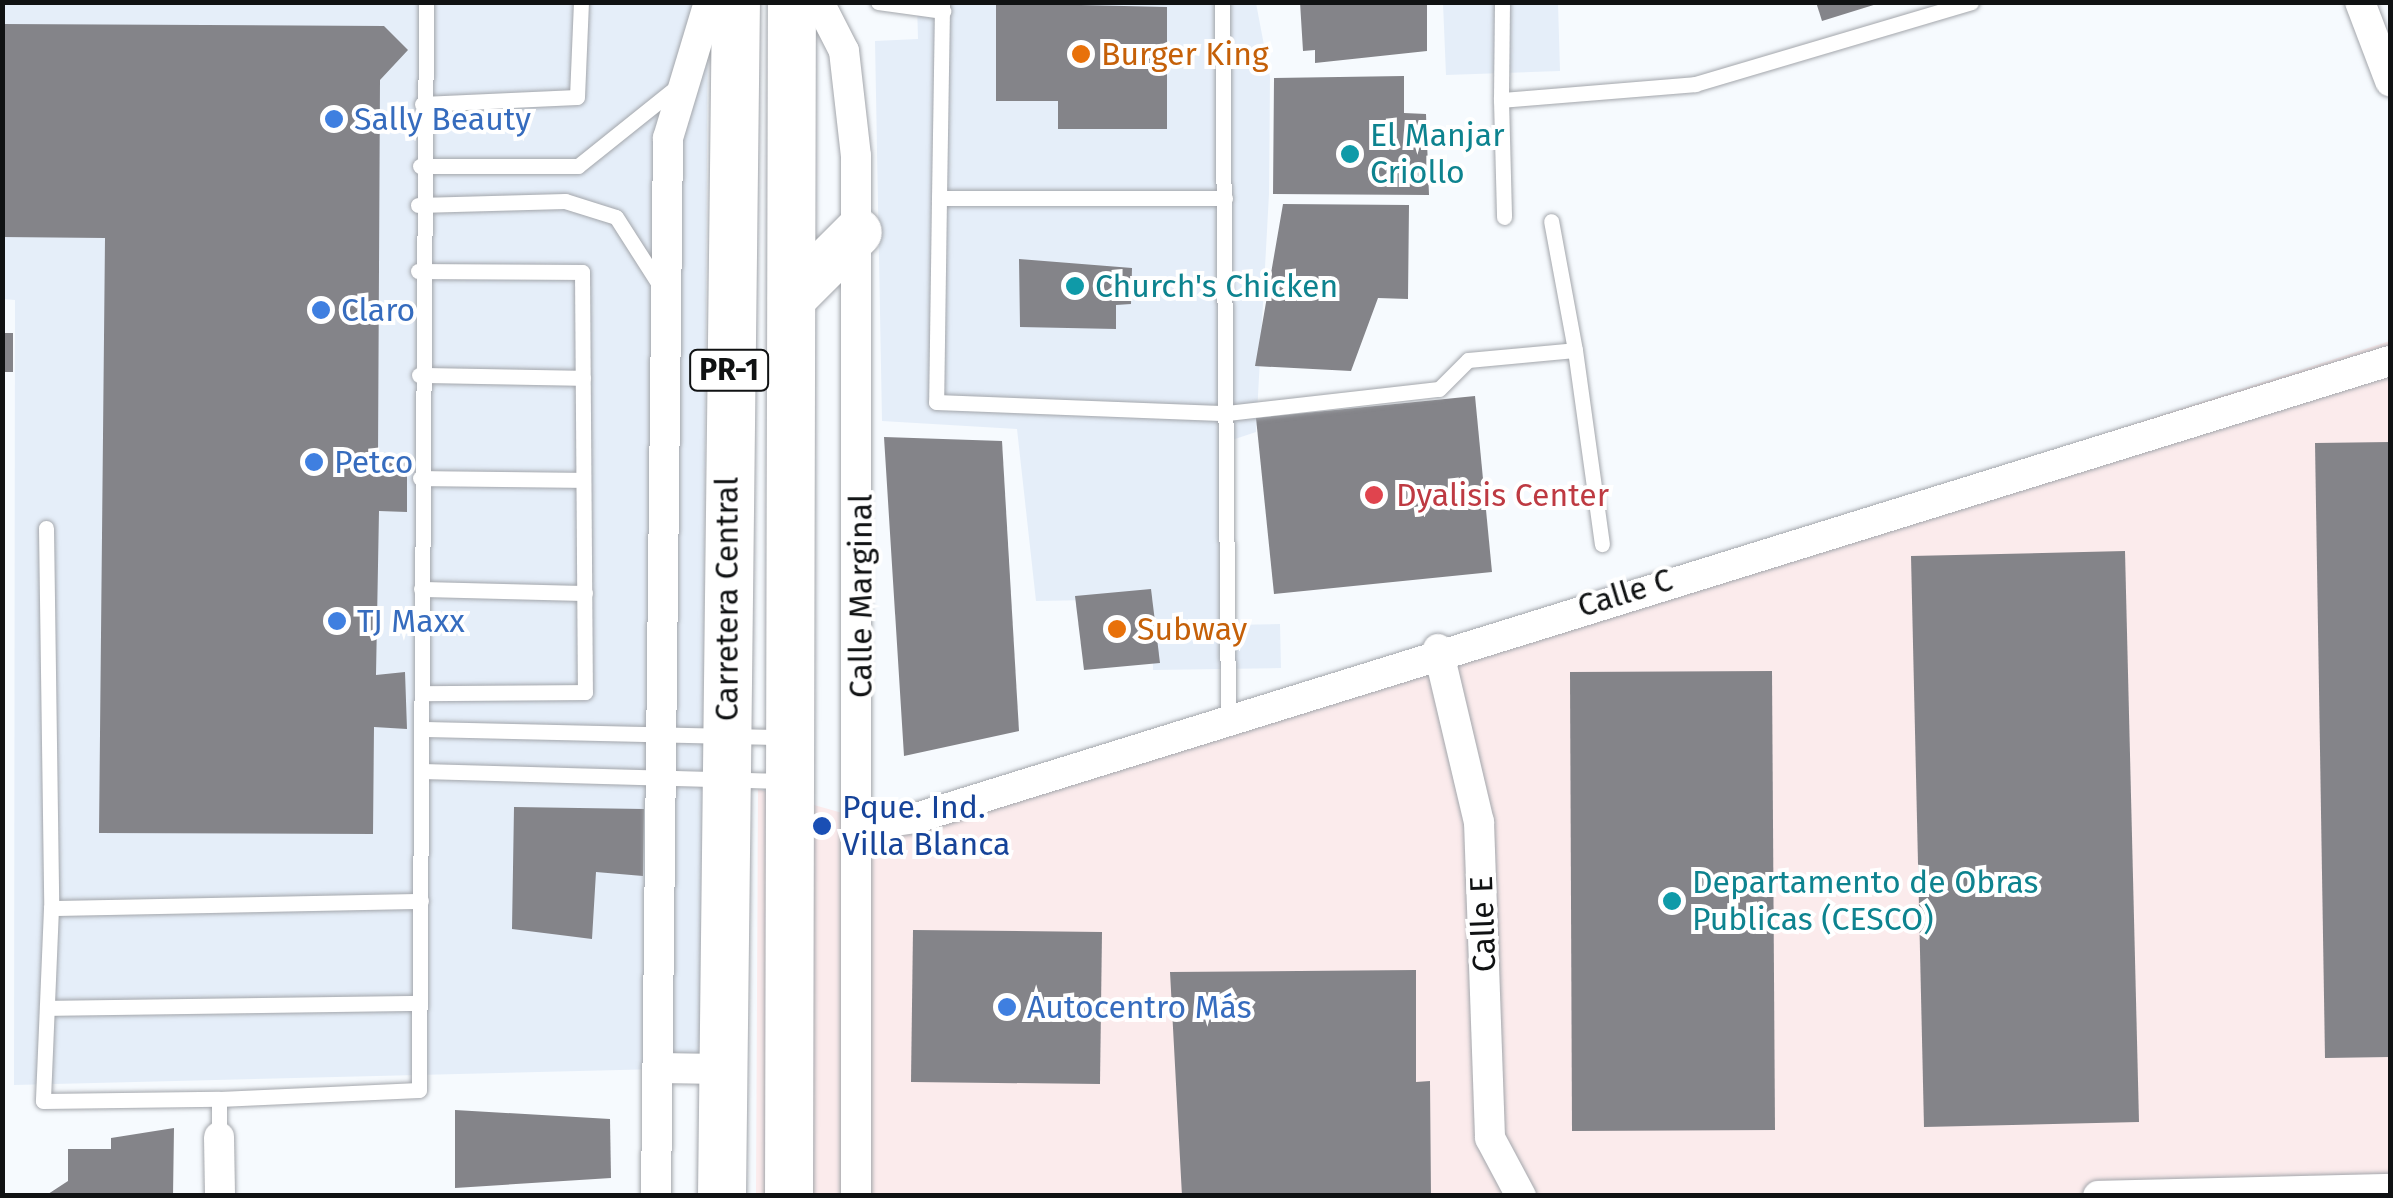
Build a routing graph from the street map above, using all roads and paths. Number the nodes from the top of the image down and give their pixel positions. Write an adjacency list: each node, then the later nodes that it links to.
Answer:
1 (426, 2): 16 (lane)
2 (580, 2): 16 (lane)
3 (709, 2): 13 (street)
4 (736, 2): 43 (main road, Carretera Central / PR-1)
5 (792, 2): 26 (main road, Carretera Central / PR-1)
6 (819, 2): 23 (street, Calle Marginal)
7 (878, 2): 12 (lane)
8 (1222, 2): 19 (lane)
9 (1502, 2): 15 (lane)
10 (1970, 2): 15 (lane)
11 (2360, 2): 14 (street)
12 (942, 7): 18 (lane)
13 (686, 80): 17 (lane); 25 (street)
14 (2390, 81)
15 (1501, 100): 21 (lane)
16 (422, 104): 17 (lane)
17 (420, 166): 20 (lane)
18 (940, 198): 19 (lane); 31 (lane)
19 (1226, 198): 31 (lane)
20 (418, 205): 24 (lane); 25 (lane)
21 (1504, 216)
22 (1551, 220): 27 (lane)
23 (858, 232): 26 (main road); 47 (street, Calle Marginal)
24 (418, 271): 29 (lane); 30 (lane)
25 (666, 294): 42 (street)
26 (792, 298): 44 (main road, Carretera Central / PR-1)
27 (1575, 350): 31 (lane); 35 (lane)
28 (2390, 361): 38 (street, Calle C)
29 (419, 375): 30 (lane); 32 (lane)
30 (583, 378): 33 (lane)
31 (1227, 413): 40 (lane)
32 (420, 478): 33 (lane); 36 (lane)
33 (582, 480): 37 (lane)
34 (46, 528): 49 (lane)
35 (1602, 544)
36 (420, 589): 37 (lane); 39 (lane)
37 (584, 593): 39 (lane)
38 (1438, 649): 40 (street, Calle C); 62 (street, Calle E)
39 (424, 693): 41 (lane)
40 (1228, 718): 47 (street, Calle C)
41 (425, 729): 42 (lane); 45 (lane)
42 (659, 734): 43 (lane); 46 (street)
43 (725, 758): 44 (lane); 44 (lane); 46 (lane); 53 (main road, Carretera Central / PR-1)
44 (792, 759): 60 (main road, Carretera Central / PR-1)
45 (422, 771): 46 (lane); 48 (lane)
46 (660, 779): 52 (street)
47 (860, 826): 61 (street, Calle Marginal)
48 (421, 901): 49 (lane); 50 (lane)
49 (51, 908): 51 (lane)
50 (420, 1003): 51 (lane); 54 (lane)
51 (47, 1008): 54 (lane)
52 (658, 1068): 53 (street); 58 (street)
53 (722, 1068): 59 (main road, Carretera Central / PR-1)
54 (220, 1099): 55 (lane)
55 (219, 1137): 57 (street)
56 (2390, 1189): 63 (street)
57 (220, 1196)
58 (656, 1196)
59 (722, 1196)
60 (789, 1196)
61 (856, 1196)
62 (1521, 1196)
63 (2098, 1196)

